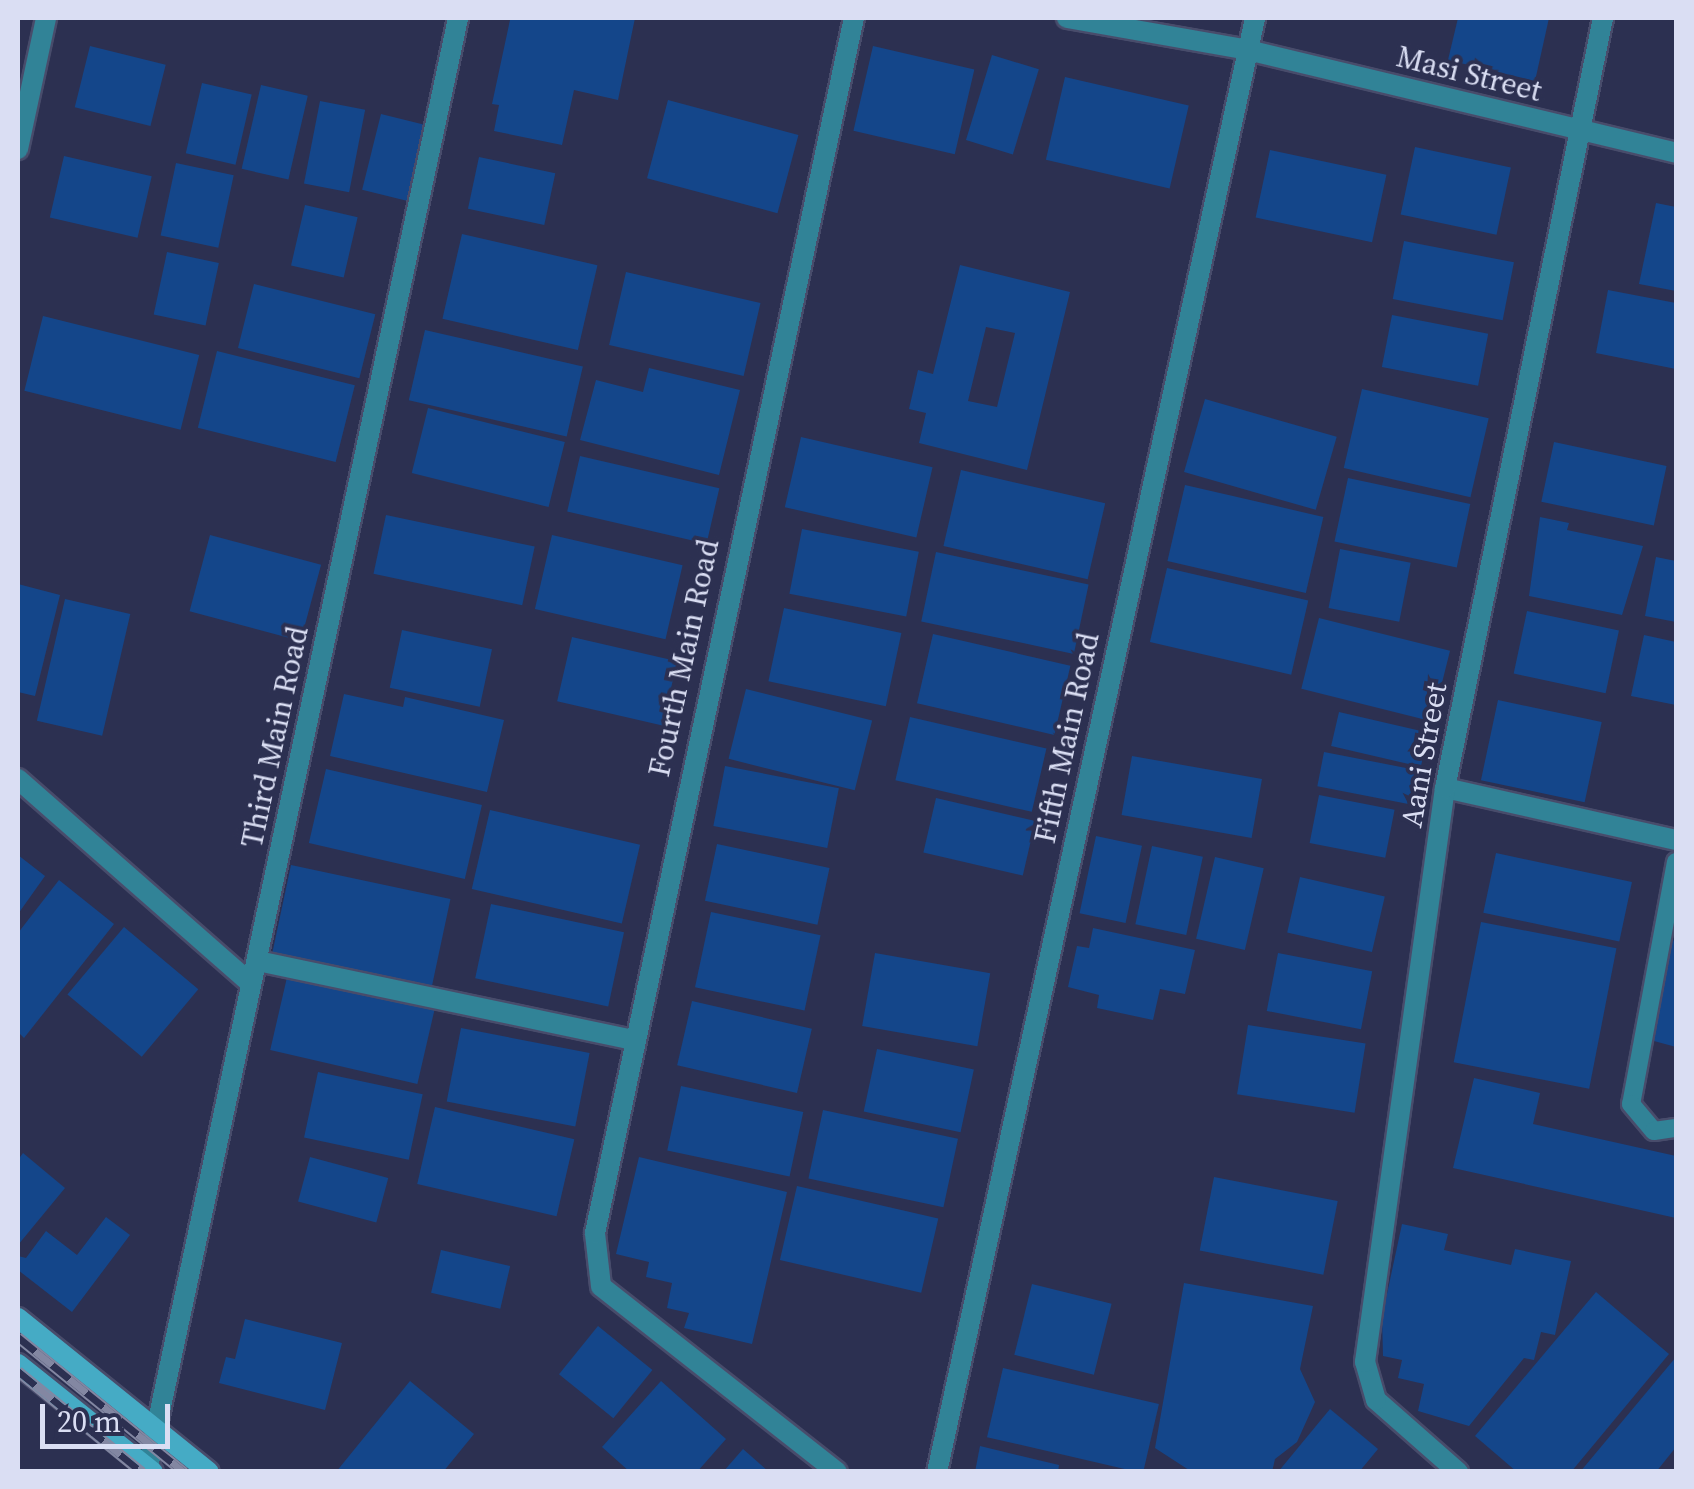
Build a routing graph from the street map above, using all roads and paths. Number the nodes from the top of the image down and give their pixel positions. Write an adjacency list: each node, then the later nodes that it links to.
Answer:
1 (46, 18): 9 (street)
2 (458, 18): 15 (street, Third Main Road)
3 (854, 18): 17 (street, Fourth Main Road)
4 (1067, 18): 7 (street, Masi Street)
5 (1255, 18): 7 (street, Fifth Main Road)
6 (1603, 18): 8 (street, Aani Street)
7 (1248, 50): 8 (street, Masi Street); 25 (street, Fifth Main Road)
8 (1582, 132): 10 (street, Masi Street); 12 (street, Aani Street)
9 (18, 149)
10 (1676, 153)
11 (18, 780): 16 (street)
12 (1445, 788): 13 (street); 26 (street, Aani Street)
13 (1676, 840)
14 (1676, 862): 18 (lane)
15 (258, 961): 16 (street, Third Main Road); 17 (street)
16 (251, 984): 21 (street, Third Main Road)
17 (632, 1040): 24 (street, Fourth Main Road)
18 (1676, 1128)
19 (18, 1318): 21 (main road)
20 (18, 1364): 22 (main road)
21 (155, 1427): 22 (street, Third Main Road); 23 (main road)
22 (150, 1470)
23 (209, 1472)
24 (837, 1472)
25 (936, 1472)
26 (1458, 1472)

